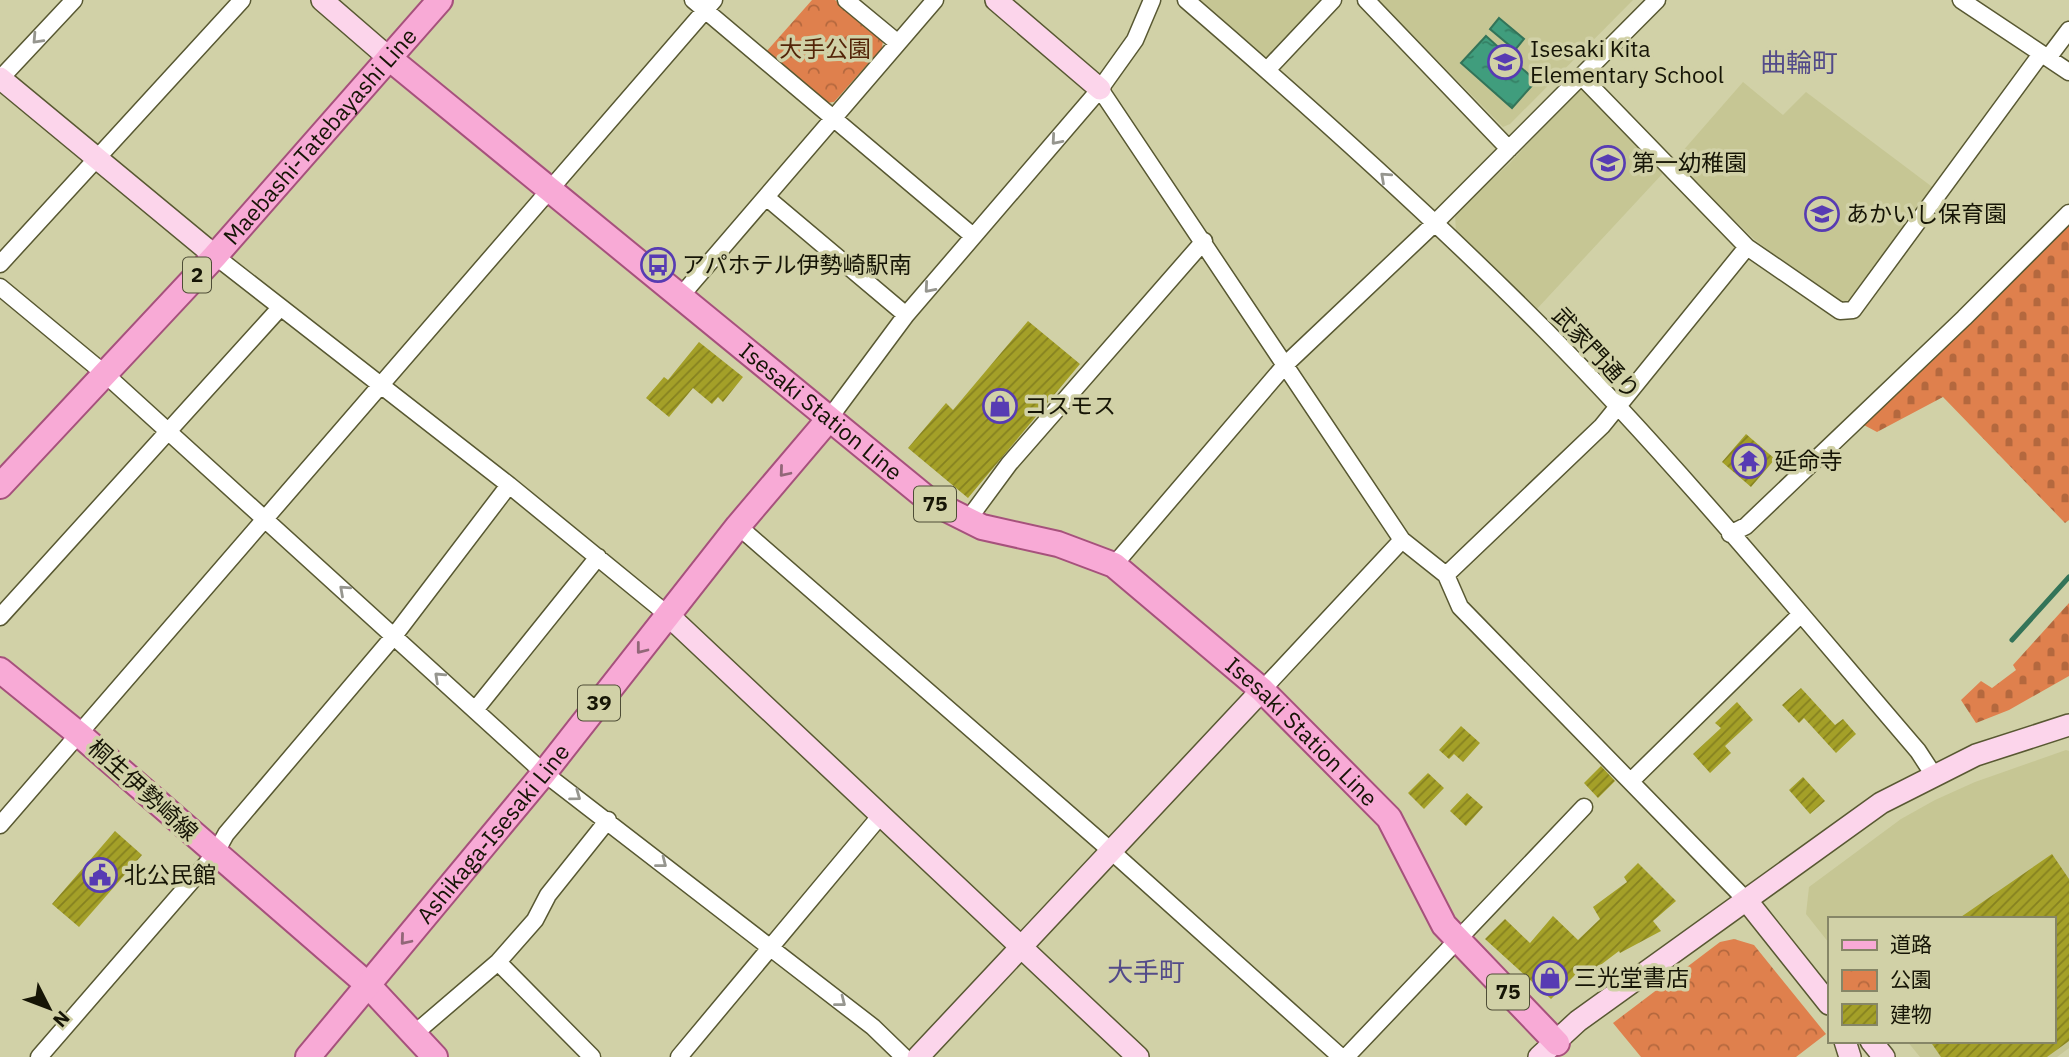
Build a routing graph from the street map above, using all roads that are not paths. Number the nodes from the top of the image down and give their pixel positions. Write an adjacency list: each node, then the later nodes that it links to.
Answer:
1 (75, 0): 22 (street, one-way to 22)
2 (242, 0): 26 (street)
3 (321, 0): 18 (street)
4 (440, 0): 18 (main road, Maebashi-Tatebayashi Line / 2)
5 (846, 0): 16 (street)
6 (935, 0): 16 (street)
7 (996, 0): 23 (street)
8 (1152, 0): 23 (street)
9 (1186, 0): 19 (street, 武家門通り)
10 (1333, 0): 19 (street)
11 (1366, 0): 25 (street)
12 (1657, 0): 21 (street)
13 (1961, 0): 17 (street)
14 (704, 3): 24 (street); 27 (street)
15 (2069, 30): 17 (street)
16 (898, 43): 24 (street)
17 (2045, 56): 20 (street); 33 (street)
18 (388, 58): 27 (main road, Isesaki Station Line / 75); 34 (main road, Maebashi-Tatebayashi Line / 2)
19 (1267, 70): 30 (street, 武家門通り, one-way to 19)
20 (2069, 72)
21 (1581, 76): 25 (street); 33 (street)
22 (0, 78): 26 (street)
23 (1100, 89): 31 (street, one-way to 31); 32 (street)
24 (833, 119): 28 (street); 31 (street)
25 (1509, 149): 30 (street)
26 (96, 159): 34 (street); 35 (street)
27 (548, 191): 37 (main road, Isesaki Station Line / 75); 42 (street)
28 (766, 197): 37 (street); 39 (street)
29 (2069, 213): 51 (street)
30 (1436, 222): 40 (street); 43 (street, 武家門通り)
31 (973, 236): 39 (street, one-way to 39)
32 (1204, 242): 40 (street); 49 (street)
33 (1747, 247): 43 (street)
34 (215, 256): 38 (street); 41 (main road, Maebashi-Tatebayashi Line / 2)
35 (0, 264)
36 (0, 287): 41 (street)
37 (679, 298): 44 (main road, Isesaki Station Line / 75)
38 (279, 309): 42 (street); 45 (street)
39 (906, 315): 44 (street)
40 (1286, 363): 52 (street); 54 (street)
41 (105, 374): 45 (street); 47 (main road, Maebashi-Tatebayashi Line / 2)
42 (382, 388): 46 (street); 48 (street)
43 (1615, 406): 51 (street, 武家門通り); 55 (street)
44 (828, 420): 49 (main road, Isesaki Station Line / 75); 50 (main road, Ashikaga-Isesaki Line / 39, one-way to 50)
45 (167, 431): 48 (street); 58 (street)
46 (509, 485): 53 (street); 59 (street)
47 (0, 486)
48 (267, 520): 59 (street, one-way to 48); 64 (street)
49 (967, 521): 54 (main road, Isesaki Station Line / 75)
50 (738, 526): 57 (main road, Ashikaga-Isesaki Line / 39); 72 (street)
51 (1730, 534): 56 (street, 武家門通り)
52 (1402, 540): 55 (street); 61 (street)
53 (598, 557): 57 (street); 62 (street)
54 (1114, 565): 61 (main road, Isesaki Station Line / 75)
55 (1446, 575): 67 (street)
56 (1801, 614): 66 (street, 武家門通り); 67 (street)
57 (668, 615): 65 (main road, Ashikaga-Isesaki Line / 39, one-way to 65); 69 (street)
58 (0, 617)
59 (394, 636): 62 (street, one-way to 59); 73 (street)
60 (0, 670): 64 (main road, 桐生伊勢崎線)
61 (1262, 690): 72 (street); 75 (main road, Isesaki Station Line / 75)
62 (475, 710): 65 (street)
63 (2069, 725): 66 (street)
64 (80, 734): 71 (street); 73 (main road, 桐生伊勢崎線)
65 (544, 773): 70 (street, one-way to 70); 79 (main road, Ashikaga-Isesaki Line / 39, one-way to 79)
66 (1933, 774): 74 (street)
67 (1631, 781): 74 (street)
68 (1584, 807): 75 (street)
69 (881, 815): 76 (street); 77 (street)
70 (608, 820): 76 (street, one-way to 76); 78 (street)
71 (0, 825)
72 (1110, 850): 77 (street); 92 (street)
73 (215, 854): 79 (main road, 桐生伊勢崎線); 84 (street)
74 (1747, 901): 80 (street); 83 (street)
75 (1457, 942): 83 (main road, 75); 92 (street)
76 (770, 948): 88 (street); 89 (street, one-way to 89)
77 (1019, 948): 90 (street); 91 (street)
78 (498, 962): 81 (street); 87 (street)
79 (367, 984): 81 (main road, 桐生伊勢崎線); 85 (main road, 39)
80 (1828, 1003)
81 (414, 1034): 86 (main road, 桐生伊勢崎線)
82 (1873, 1043): 93 (street)
83 (1555, 1052)
84 (39, 1057)
85 (308, 1057)
86 (435, 1057)
87 (592, 1057)
88 (679, 1057)
89 (904, 1057)
90 (918, 1057)
91 (1138, 1057)
92 (1343, 1057)
93 (1884, 1057)

